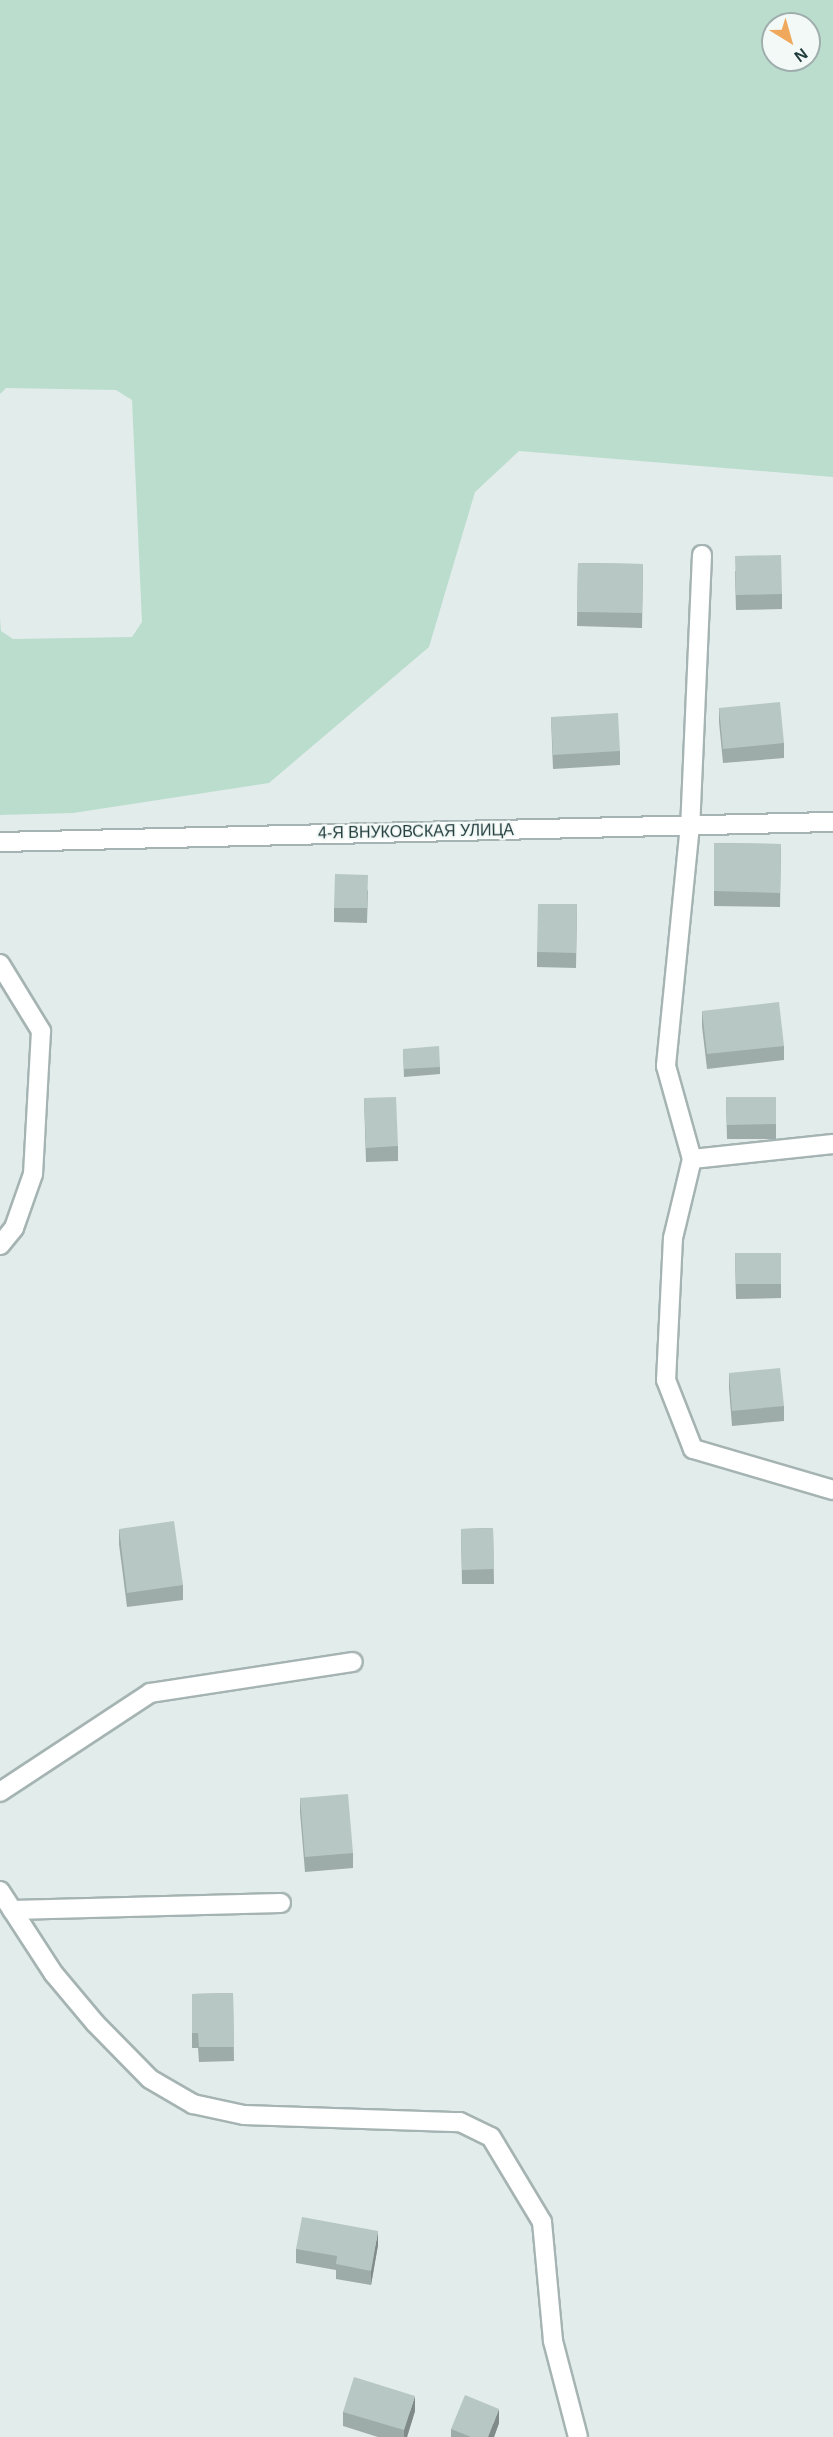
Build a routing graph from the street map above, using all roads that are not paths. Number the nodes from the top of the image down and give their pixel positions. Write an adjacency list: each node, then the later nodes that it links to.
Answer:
1 (702, 555): 3 (street)
2 (833, 822): 3 (street, 4-Я ВНУКОВСКАЯ УЛИЦА)
3 (690, 825): 4 (street, 4-Я ВНУКОВСКАЯ УЛИЦА); 7 (street)
4 (0, 842)
5 (0, 964): 8 (street)
6 (833, 1144): 7 (street)
7 (692, 1159): 9 (street)
8 (0, 1245)
9 (833, 1490)
10 (353, 1662): 11 (street)
11 (0, 1792)
12 (0, 1891): 14 (street)
13 (281, 1902): 14 (street)
14 (12, 1910): 15 (street)
15 (578, 2437)

